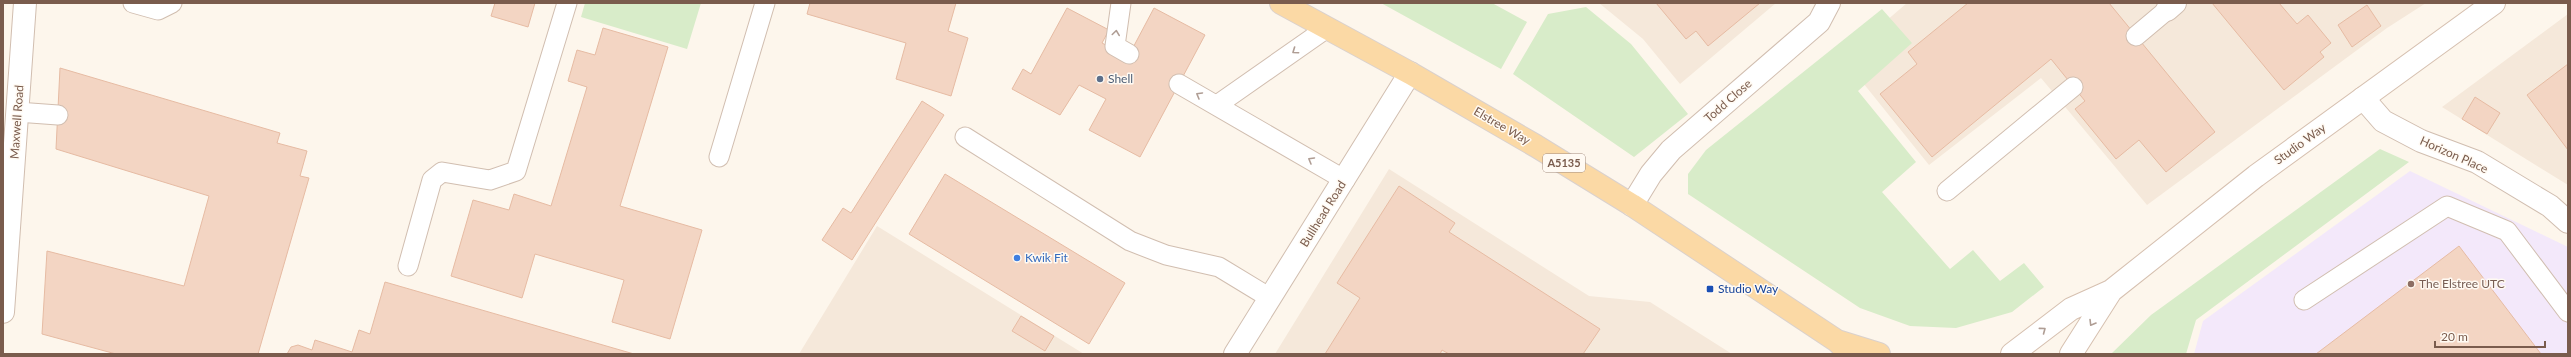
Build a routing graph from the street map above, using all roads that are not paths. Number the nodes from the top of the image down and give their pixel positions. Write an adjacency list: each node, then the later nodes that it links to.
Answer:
1 (25, 3): 19 (street, Maxwell Road)
2 (133, 3): 3 (lane)
3 (172, 3)
4 (567, 3): 28 (lane)
5 (765, 3): 23 (lane)
6 (1120, 3): 13 (lane, one-way to 6)
7 (1280, 3): 11 (main road, Elstree Way / A5135)
8 (1829, 3): 26 (street, Todd Close)
9 (2494, 3): 17 (street, Studio Way)
10 (2171, 6): 12 (lane)
11 (1327, 28): 14 (main road, Elstree Way / A5135); 18 (lane, one-way to 18)
12 (2136, 36)
13 (1129, 54)
14 (1410, 73): 24 (street, Bullhead Road); 26 (main road, Elstree Way / A5135)
15 (1179, 84): 18 (lane, one-way to 15)
16 (2073, 87): 25 (lane)
17 (2363, 98): 27 (street, Horizon Place); 29 (street, Studio Way)
18 (1217, 105): 24 (lane, one-way to 18)
19 (17, 112): 20 (lane); 22 (street, Maxwell Road)
20 (58, 115)
21 (965, 137): 30 (lane)
22 (9, 152): 32 (street, Maxwell Road)
23 (719, 157)
24 (1345, 180): 30 (street, Bullhead Road)
25 (1947, 191)
26 (1632, 205): 34 (main road, Elstree Way / A5135)
27 (2568, 222)
28 (408, 266)
29 (2111, 291): 37 (street, Studio Way, one-way to 29); 38 (street, Studio Way, one-way to 38)
30 (1270, 298): 35 (street, Bullhead Road)
31 (2304, 300): 33 (lane)
32 (3, 312)
33 (2568, 312)
34 (1843, 348): 36 (main road, Elstree Way / A5135)
35 (1235, 354)
36 (1879, 354)
37 (2012, 354)
38 (2071, 354)

